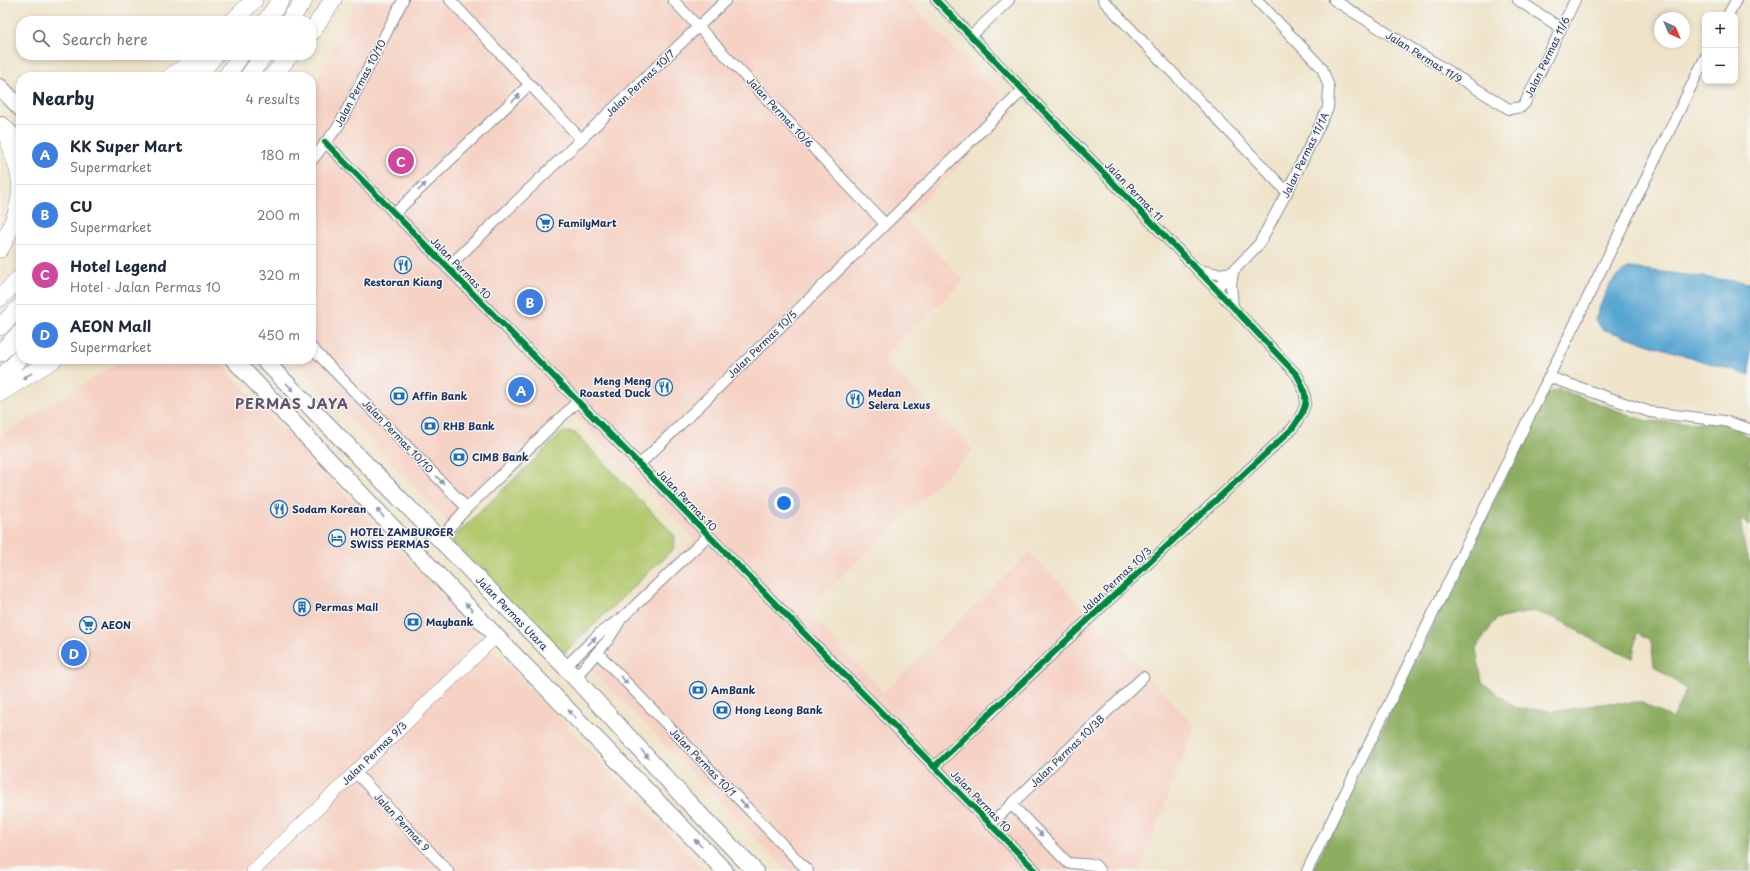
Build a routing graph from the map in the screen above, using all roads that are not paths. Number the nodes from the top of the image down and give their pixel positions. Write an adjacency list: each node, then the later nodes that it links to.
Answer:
1 (254, 0): 19 (highway)
2 (258, 0): 20 (highway)
3 (281, 0): 21 (highway)
4 (304, 0): 22 (highway)
5 (403, 0): 49 (street, Jalan Permas 10/10)
6 (450, 0): 41 (street)
7 (673, 0): 25 (street, Jalan Permas 10/6)
8 (726, 0): 25 (street, Jalan Permas 10/7)
9 (936, 0): 27 (street, Jalan Permas 11)
10 (1008, 0): 27 (street)
11 (1103, 0): 52 (street)
12 (1257, 0): 52 (street, Jalan Permas 11/1A)
13 (1334, 0): 45 (street, Jalan Permas 11/9)
14 (1518, 0): 26 (street)
15 (1575, 0): 26 (street, Jalan Permas 11/6)
16 (1736, 0): 18 (street)
17 (330, 6): 23 (highway); 24 (highway)
18 (1730, 12)
19 (238, 16)
20 (245, 16)
21 (270, 16)
22 (293, 16)
23 (316, 24)
24 (316, 26)
25 (699, 26): 48 (street, Jalan Permas 10/7); 55 (street, Jalan Permas 10/6)
26 (1561, 28): 45 (street, Jalan Permas 11/6)
27 (971, 36): 43 (street, Jalan Permas 11)
28 (193, 60): 35 (highway)
29 (211, 60): 36 (highway)
30 (238, 60): 37 (highway)
31 (260, 60): 38 (highway)
32 (286, 60): 39 (highway)
33 (293, 60): 40 (highway)
34 (1702, 64): 71 (street)
35 (178, 72)
36 (201, 72)
37 (229, 72)
38 (252, 72)
39 (276, 72)
40 (284, 72)
41 (529, 85): 48 (street); 53 (street, one-way to 41)
42 (0, 87): 44 (main road)
43 (1023, 90): 55 (street, Jalan Permas 10/5); 58 (street, Jalan Permas 11)
44 (16, 104)
45 (1515, 109)
46 (2, 125): 47 (main road); 51 (highway)
47 (16, 139)
48 (581, 139): 57 (street, Jalan Permas 10/7)
49 (325, 142): 50 (street, Jalan Permas 10/10); 53 (street, Jalan Permas 10)
50 (316, 155)
51 (16, 165)
52 (1287, 192): 59 (street, Jalan Permas 11/1A)
53 (394, 214): 57 (street, Jalan Permas 10)
54 (16, 216): 56 (highway)
55 (885, 224): 77 (street, Jalan Permas 10/5)
56 (0, 249)
57 (447, 268): 74 (street, Jalan Permas 10)
58 (1198, 270): 59 (street); 61 (street, Jalan Permas 11)
59 (1233, 272): 61 (street, Jalan Permas 11/1A); 63 (street)
60 (16, 282): 62 (highway)
61 (1216, 289): 63 (street, Jalan Permas 11)
62 (0, 298)
63 (1233, 307): 75 (street, Jalan Permas 11)
64 (16, 311): 65 (highway)
65 (0, 326)
66 (316, 352): 78 (street, Jalan Permas 10/10, one-way to 78)
67 (16, 362): 72 (highway)
68 (46, 364): 73 (highway, one-way to 73)
69 (239, 364): 82 (main road, one-way to 69)
70 (268, 364): 80 (main road, Jalan Permas Utara, one-way to 80)
71 (1549, 377): 76 (street); 99 (street)
72 (0, 379)
73 (0, 393)
74 (578, 401): 77 (street, Jalan Permas 10); 78 (street)
75 (1305, 403): 86 (street, Jalan Permas 10/3)
76 (1750, 429)
77 (639, 465): 79 (street, Jalan Permas 10)
78 (467, 508): 80 (street)
79 (708, 536): 81 (street); 86 (street, Jalan Permas 10)
80 (440, 538): 84 (main road, Jalan Permas Utara)
81 (622, 618): 83 (street); 84 (street, one-way to 81)
82 (496, 636): 87 (street, Jalan Permas 9/3); 90 (main road, one-way to 82)
83 (597, 652): 84 (street); 96 (street, Jalan Permas 10/1, one-way to 96)
84 (570, 673): 88 (main road, Jalan Permas Utara, one-way to 88)
85 (1143, 677): 89 (street, Jalan Permas 10/3B)
86 (934, 767): 91 (street, Jalan Permas 10)
87 (356, 773): 92 (street, Jalan Permas 9/3); 93 (street, Jalan Permas 9)
88 (686, 800): 90 (main road); 95 (main road, Jalan Permas Utara)
89 (1012, 804): 91 (street, Jalan Permas 10/3B); 98 (street, one-way to 98)
90 (671, 816): 94 (main road, one-way to 90)
91 (990, 824): 97 (street, Jalan Permas 10)
92 (253, 871)
93 (448, 871)
94 (725, 871)
95 (756, 871)
96 (808, 871)
97 (1036, 871)
98 (1100, 871)
99 (1307, 871)

